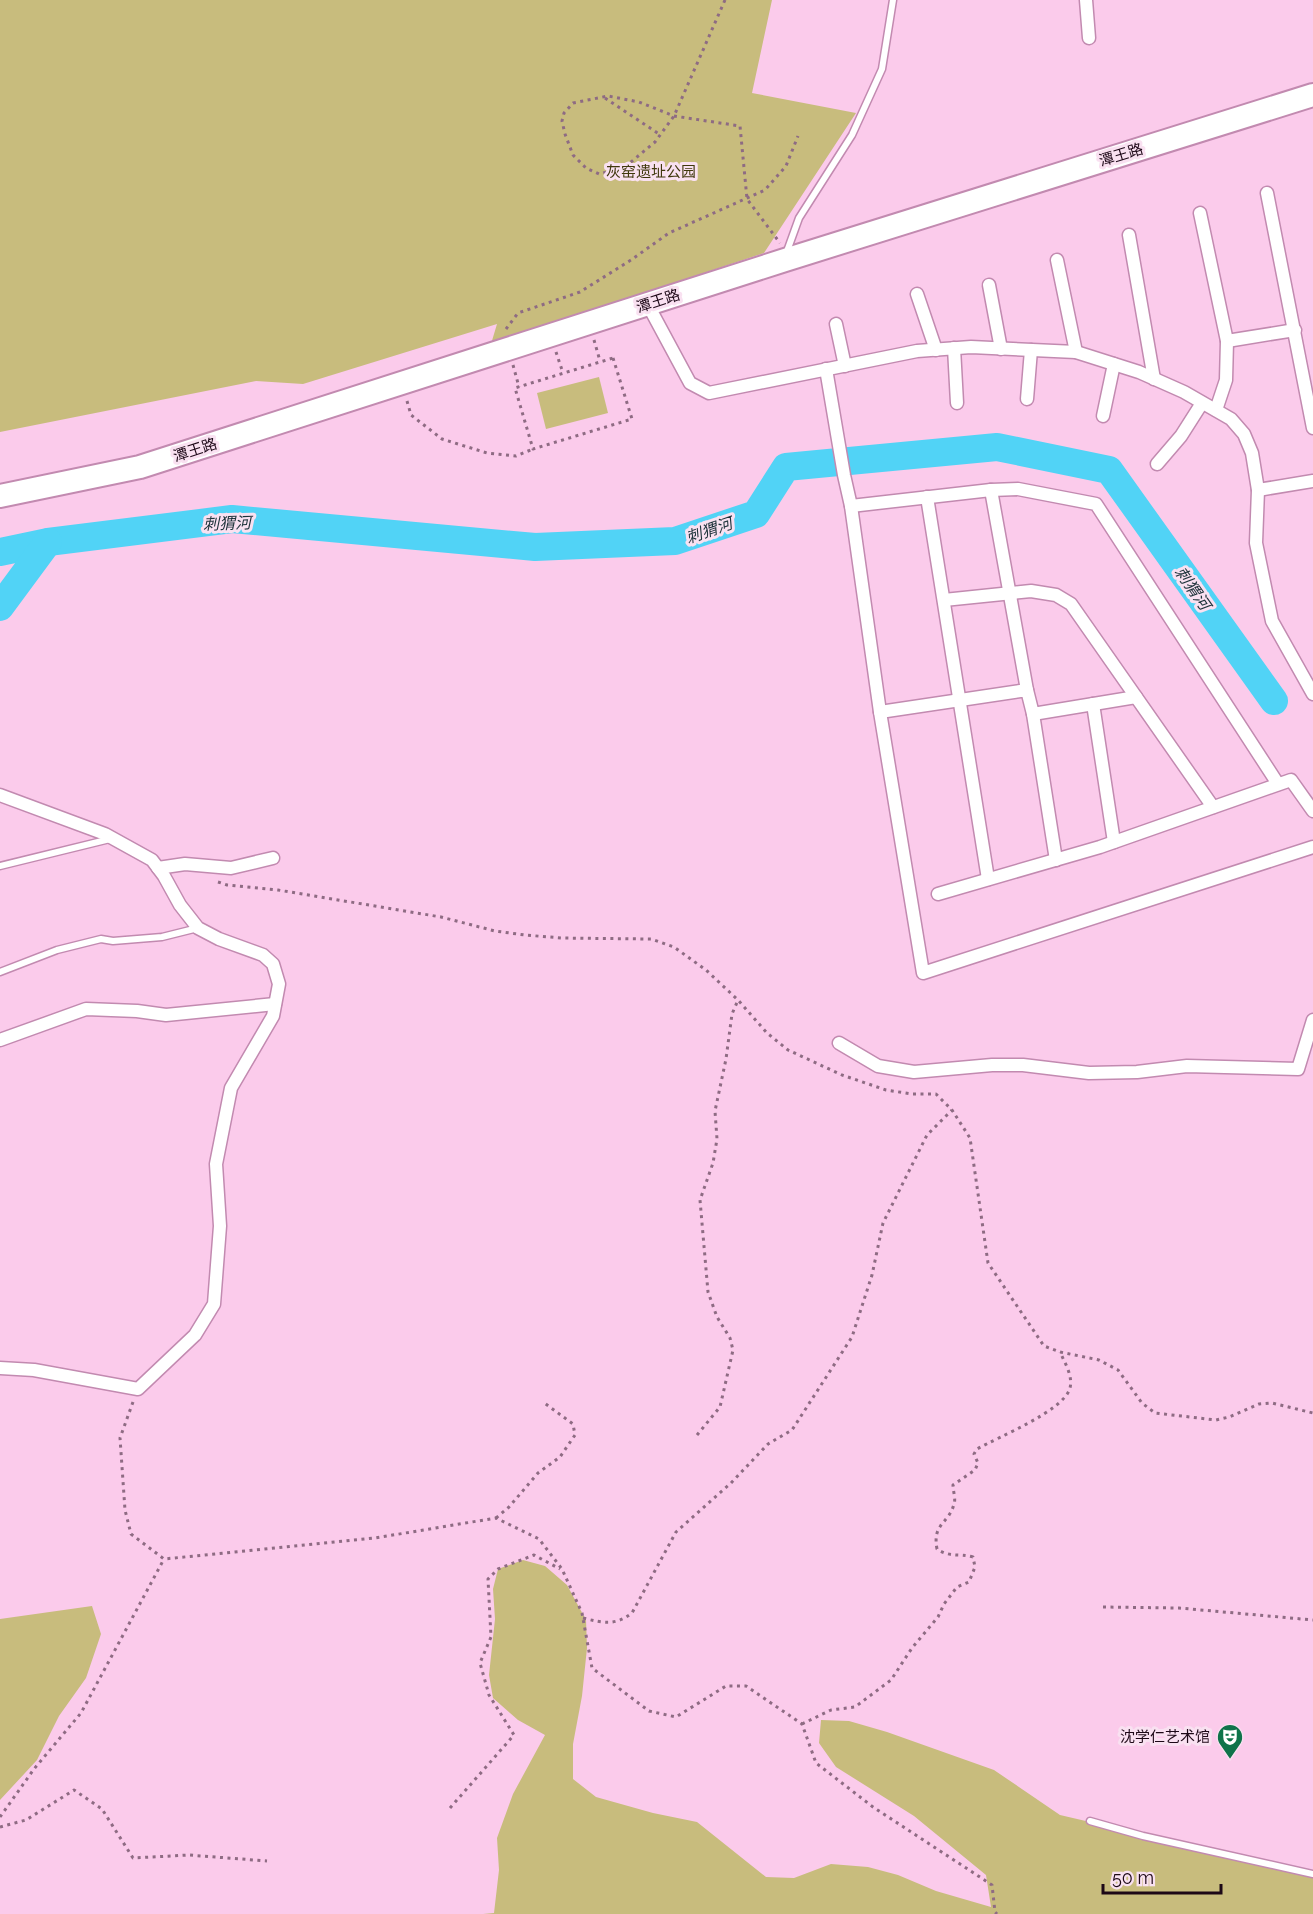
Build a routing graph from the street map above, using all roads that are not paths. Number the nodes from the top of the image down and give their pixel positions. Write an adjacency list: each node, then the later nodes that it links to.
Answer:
1 (893, 0): 8 (lane)
2 (1086, 0): 3 (street)
3 (1089, 38)
4 (1313, 95): 8 (highway, 潭王路)
5 (1267, 193): 14 (street)
6 (1200, 213): 15 (street)
7 (1130, 235): 24 (street)
8 (786, 256): 12 (highway, 潭王路)
9 (1057, 260): 20 (street)
10 (989, 285): 17 (street)
11 (917, 294): 18 (street)
12 (648, 304): 23 (street); 35 (highway, 潭王路)
13 (836, 324): 22 (street)
14 (1295, 330): 15 (street); 30 (street)
15 (1227, 342): 28 (street)
16 (954, 348): 17 (street); 18 (street); 26 (street)
17 (1001, 349): 19 (street)
18 (936, 350): 22 (street)
19 (1031, 350): 20 (street); 25 (street)
20 (1076, 352): 21 (street)
21 (1114, 364): 24 (street); 29 (street)
22 (845, 366): 23 (street)
23 (826, 369): 37 (street)
24 (1154, 379): 27 (street)
25 (1027, 399)
26 (957, 402)
27 (1202, 403): 28 (street); 31 (street)
28 (1216, 410): 34 (street)
29 (1103, 416)
30 (1313, 428)
31 (1156, 464)
32 (1313, 481): 34 (street)
33 (991, 490): 36 (street); 38 (street); 47 (street)
34 (1258, 490): 41 (street)
35 (0, 496)
36 (927, 497): 37 (street); 39 (street)
37 (851, 506): 45 (street)
38 (1010, 593): 39 (street); 40 (street); 42 (street)
39 (944, 600): 43 (street)
40 (1028, 690): 43 (street); 46 (street)
41 (1313, 694)
42 (1136, 697): 44 (street); 49 (street)
43 (960, 700): 45 (street); 58 (street)
44 (1093, 704): 46 (street); 52 (street)
45 (880, 712): 53 (street)
46 (1033, 714): 55 (street)
47 (1278, 784): 49 (street); 50 (street)
48 (0, 795): 51 (street)
49 (1213, 807): 52 (street)
50 (1313, 811)
51 (113, 839): 56 (lane); 57 (street)
52 (1114, 842): 55 (street)
53 (1313, 847)
54 (273, 858): 57 (street)
55 (1056, 860): 58 (street)
56 (0, 866)
57 (158, 868): 60 (street)
58 (988, 879): 59 (street)
59 (938, 894)
60 (198, 928): 61 (lane); 62 (street)
61 (0, 972)
62 (275, 1004): 64 (street); 66 (street)
63 (1313, 1020): 65 (street)
64 (0, 1040)
65 (839, 1043)
66 (0, 1368)
67 (1090, 1821): 68 (lane)
68 (1313, 1874)

